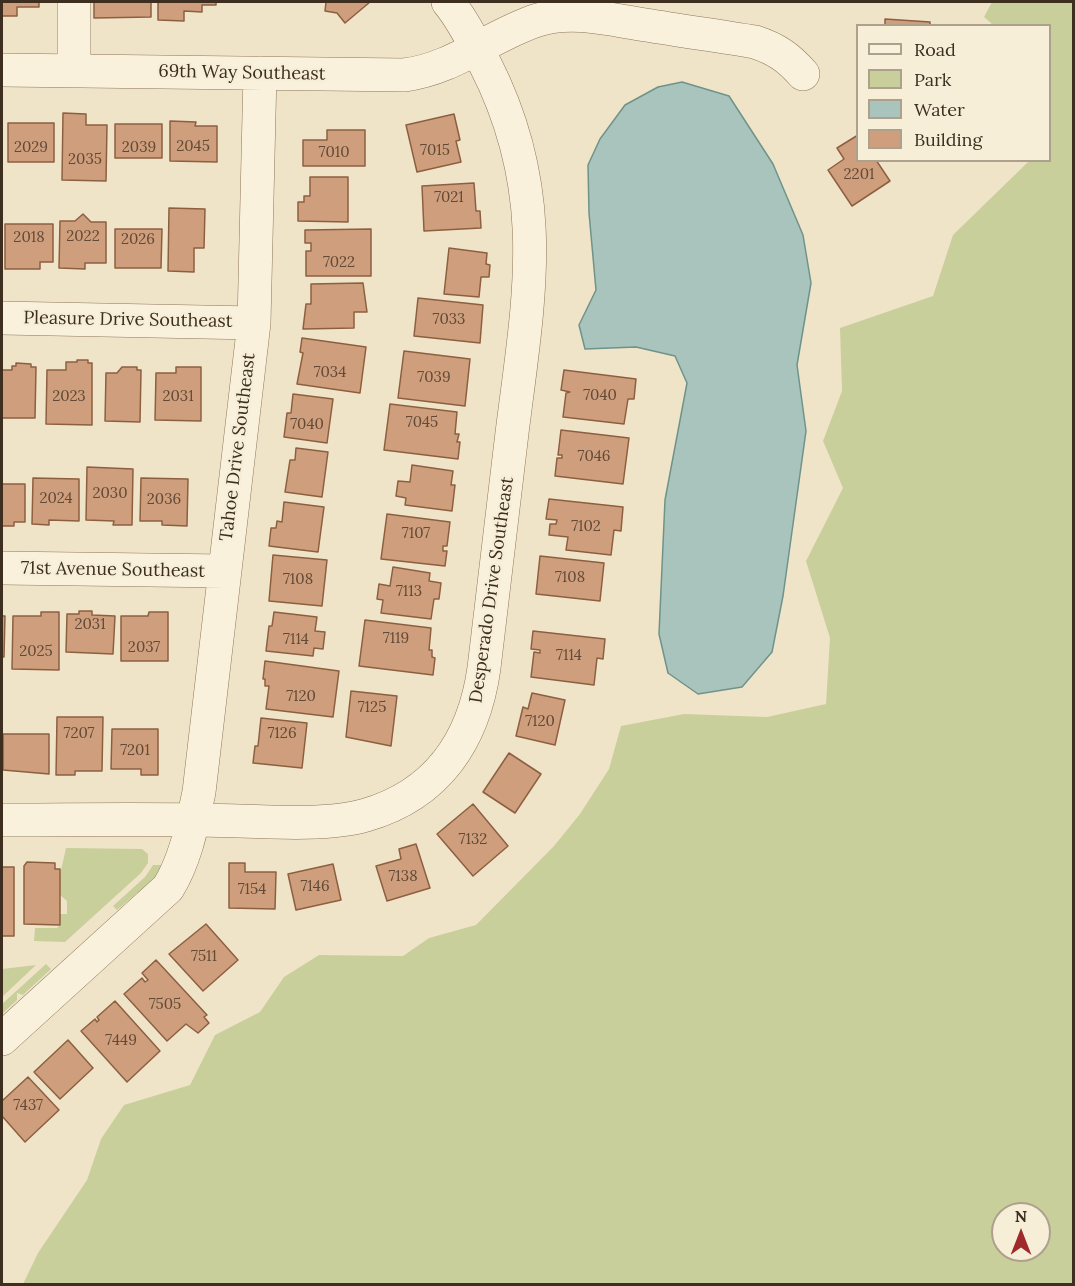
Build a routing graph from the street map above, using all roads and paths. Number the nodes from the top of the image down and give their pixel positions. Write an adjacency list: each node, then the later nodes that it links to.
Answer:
1 (74, 2): 5 (street)
2 (448, 2): 3 (street, Desperado Drive Southeast)
3 (477, 48): 6 (street, 69th Way Southeast); 7 (street, 69th Way Southeast); 13 (street, Desperado Drive Southeast)
4 (2, 70): 5 (street, 69th Way Southeast)
5 (74, 71): 6 (street, 69th Way Southeast)
6 (260, 73): 9 (street, Tahoe Drive Southeast)
7 (803, 74)
8 (2, 318): 9 (street, Pleasure Drive Southeast)
9 (254, 323): 11 (street, Tahoe Drive Southeast)
10 (2, 568): 11 (street, 71st Avenue Southeast)
11 (224, 571): 13 (street, Tahoe Drive Southeast)
12 (2, 820): 13 (street, Desperado Drive Southeast)
13 (194, 820): 14 (street, Tahoe Drive Southeast)
14 (2, 1039)

